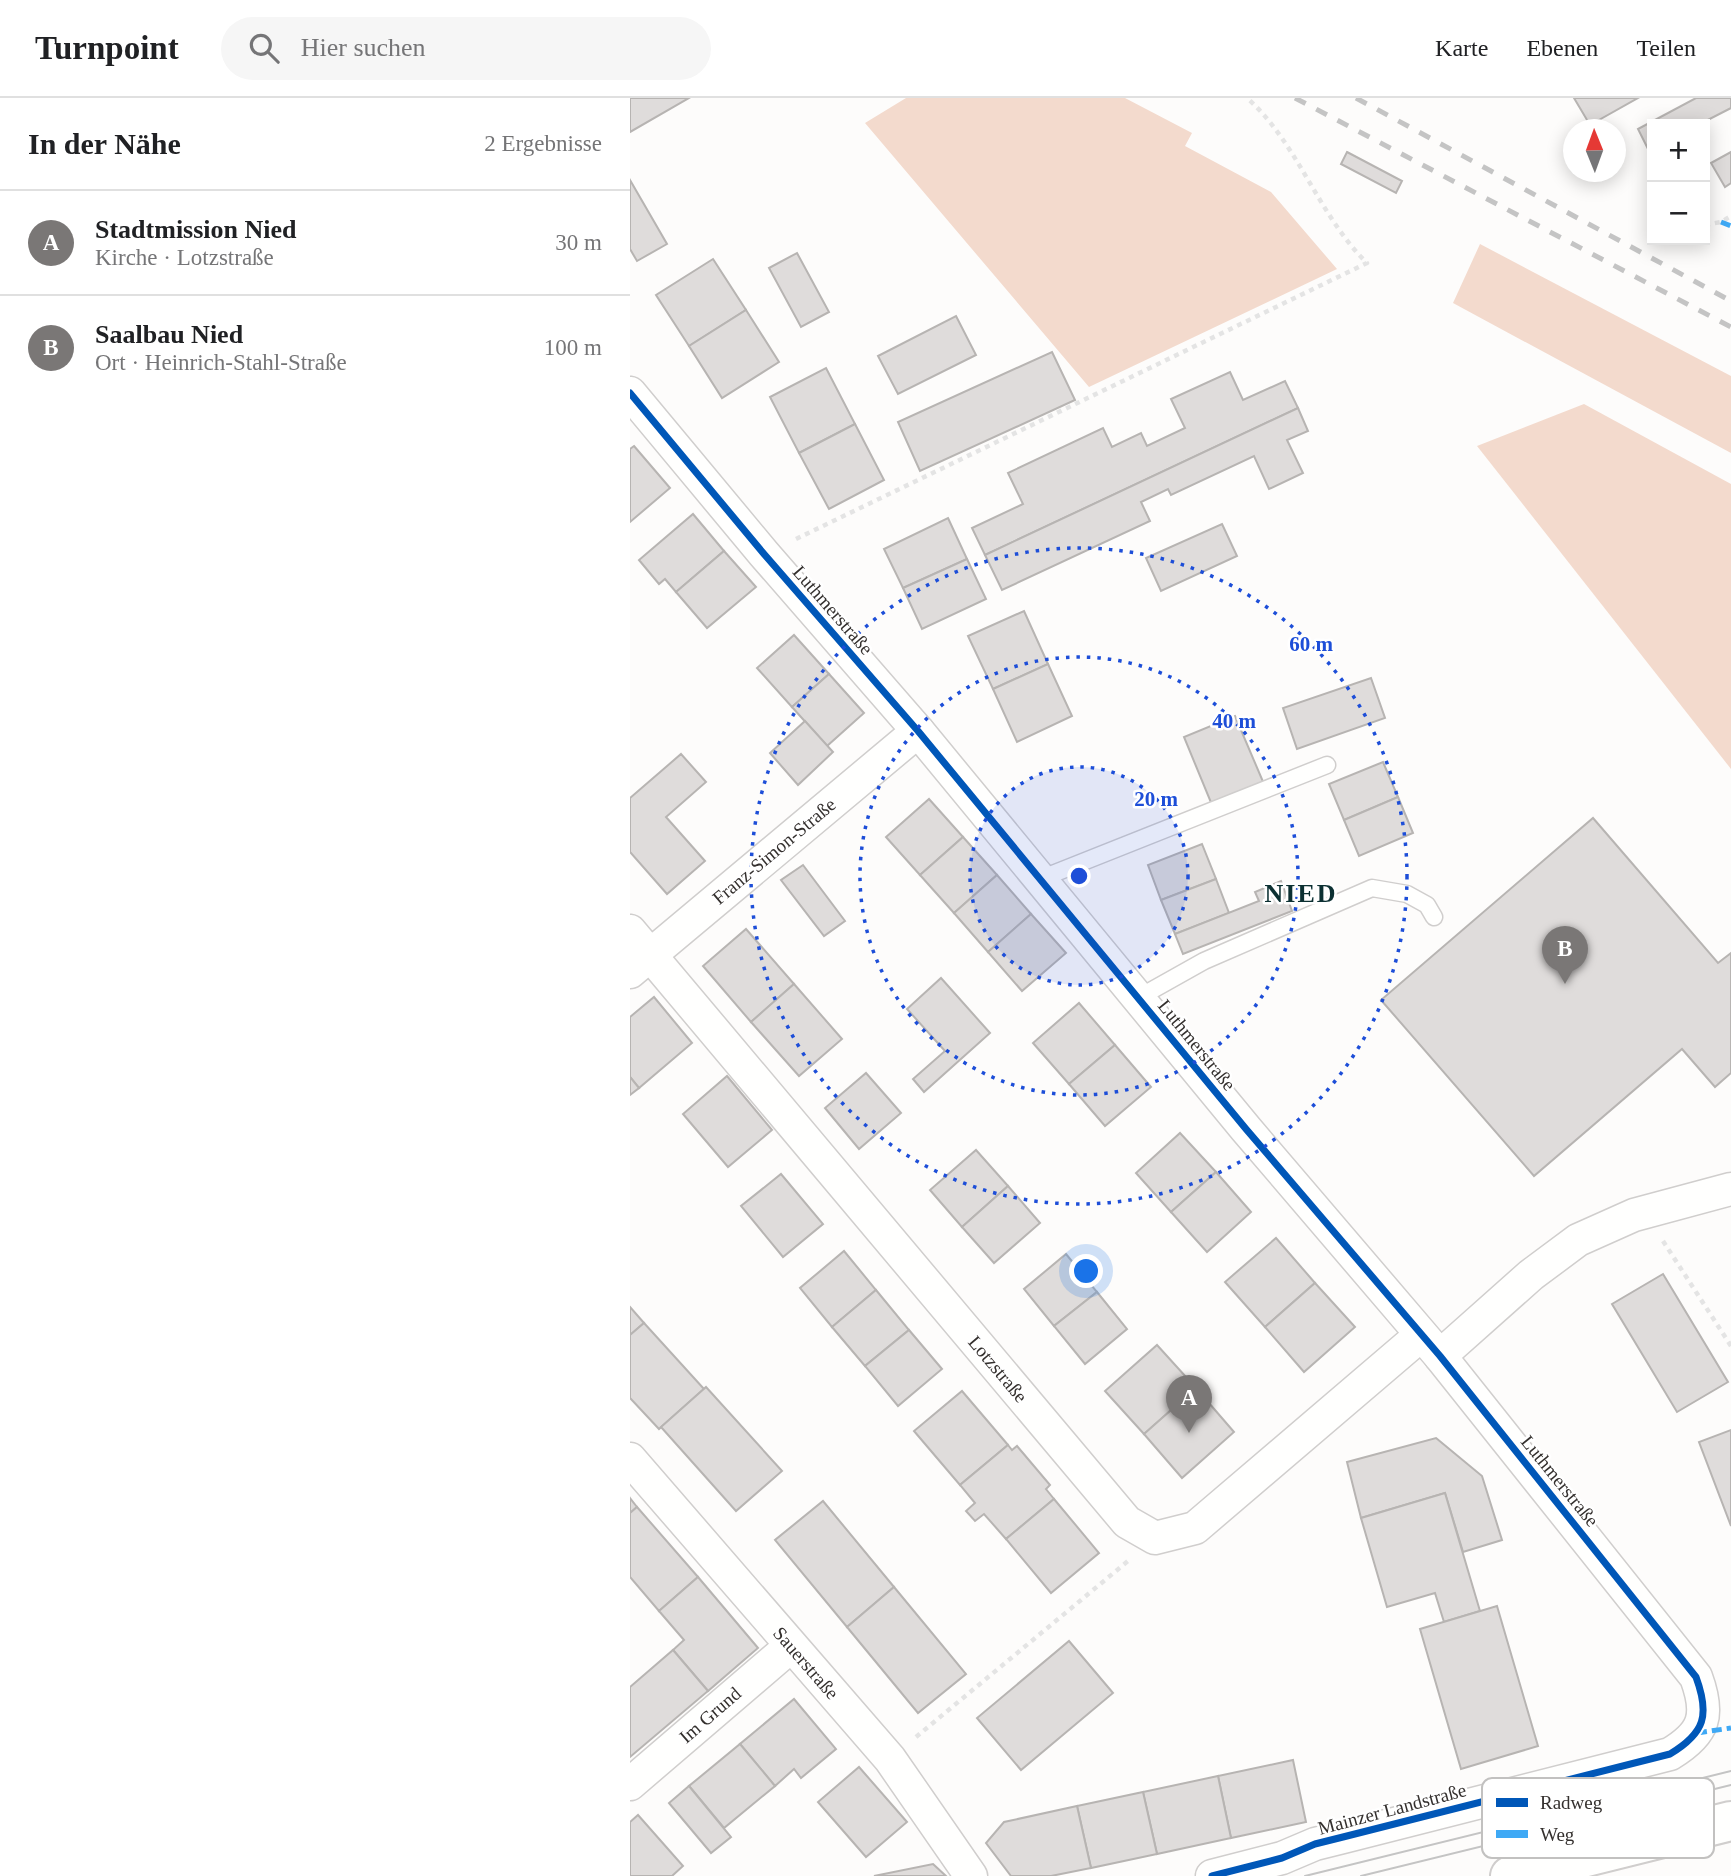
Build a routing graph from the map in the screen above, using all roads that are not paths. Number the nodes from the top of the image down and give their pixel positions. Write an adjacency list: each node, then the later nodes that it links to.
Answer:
1 (630, 393): 2 (street, Luthmerstraße)
2 (918, 731): 4 (street, Luthmerstraße); 6 (street, Franz-Simon-Straße)
3 (1327, 765): 4 (lane)
4 (1040, 879): 7 (street, Luthmerstraße)
5 (1434, 916): 7 (lane)
6 (637, 953): 9 (street, Lotzstraße)
7 (1139, 998): 9 (street, Luthmerstraße)
8 (1731, 1189): 9 (street)
9 (1430, 1345): 12 (street, Luthmerstraße)
10 (630, 1459): 11 (street, Sauerstraße)
11 (791, 1646): 14 (street, Im Grund); 19 (street, Sauerstraße)
12 (1697, 1733): 13 (street, Mainzer Landstraße)
13 (1575, 1778)
14 (630, 1784)
15 (1482, 1802): 20 (street, Mainzer Landstraße)
16 (1731, 1821): 17 (main road)
17 (1714, 1825)
18 (1582, 1858): 21 (main road)
19 (971, 1876)
20 (1212, 1876)
21 (1510, 1876)

